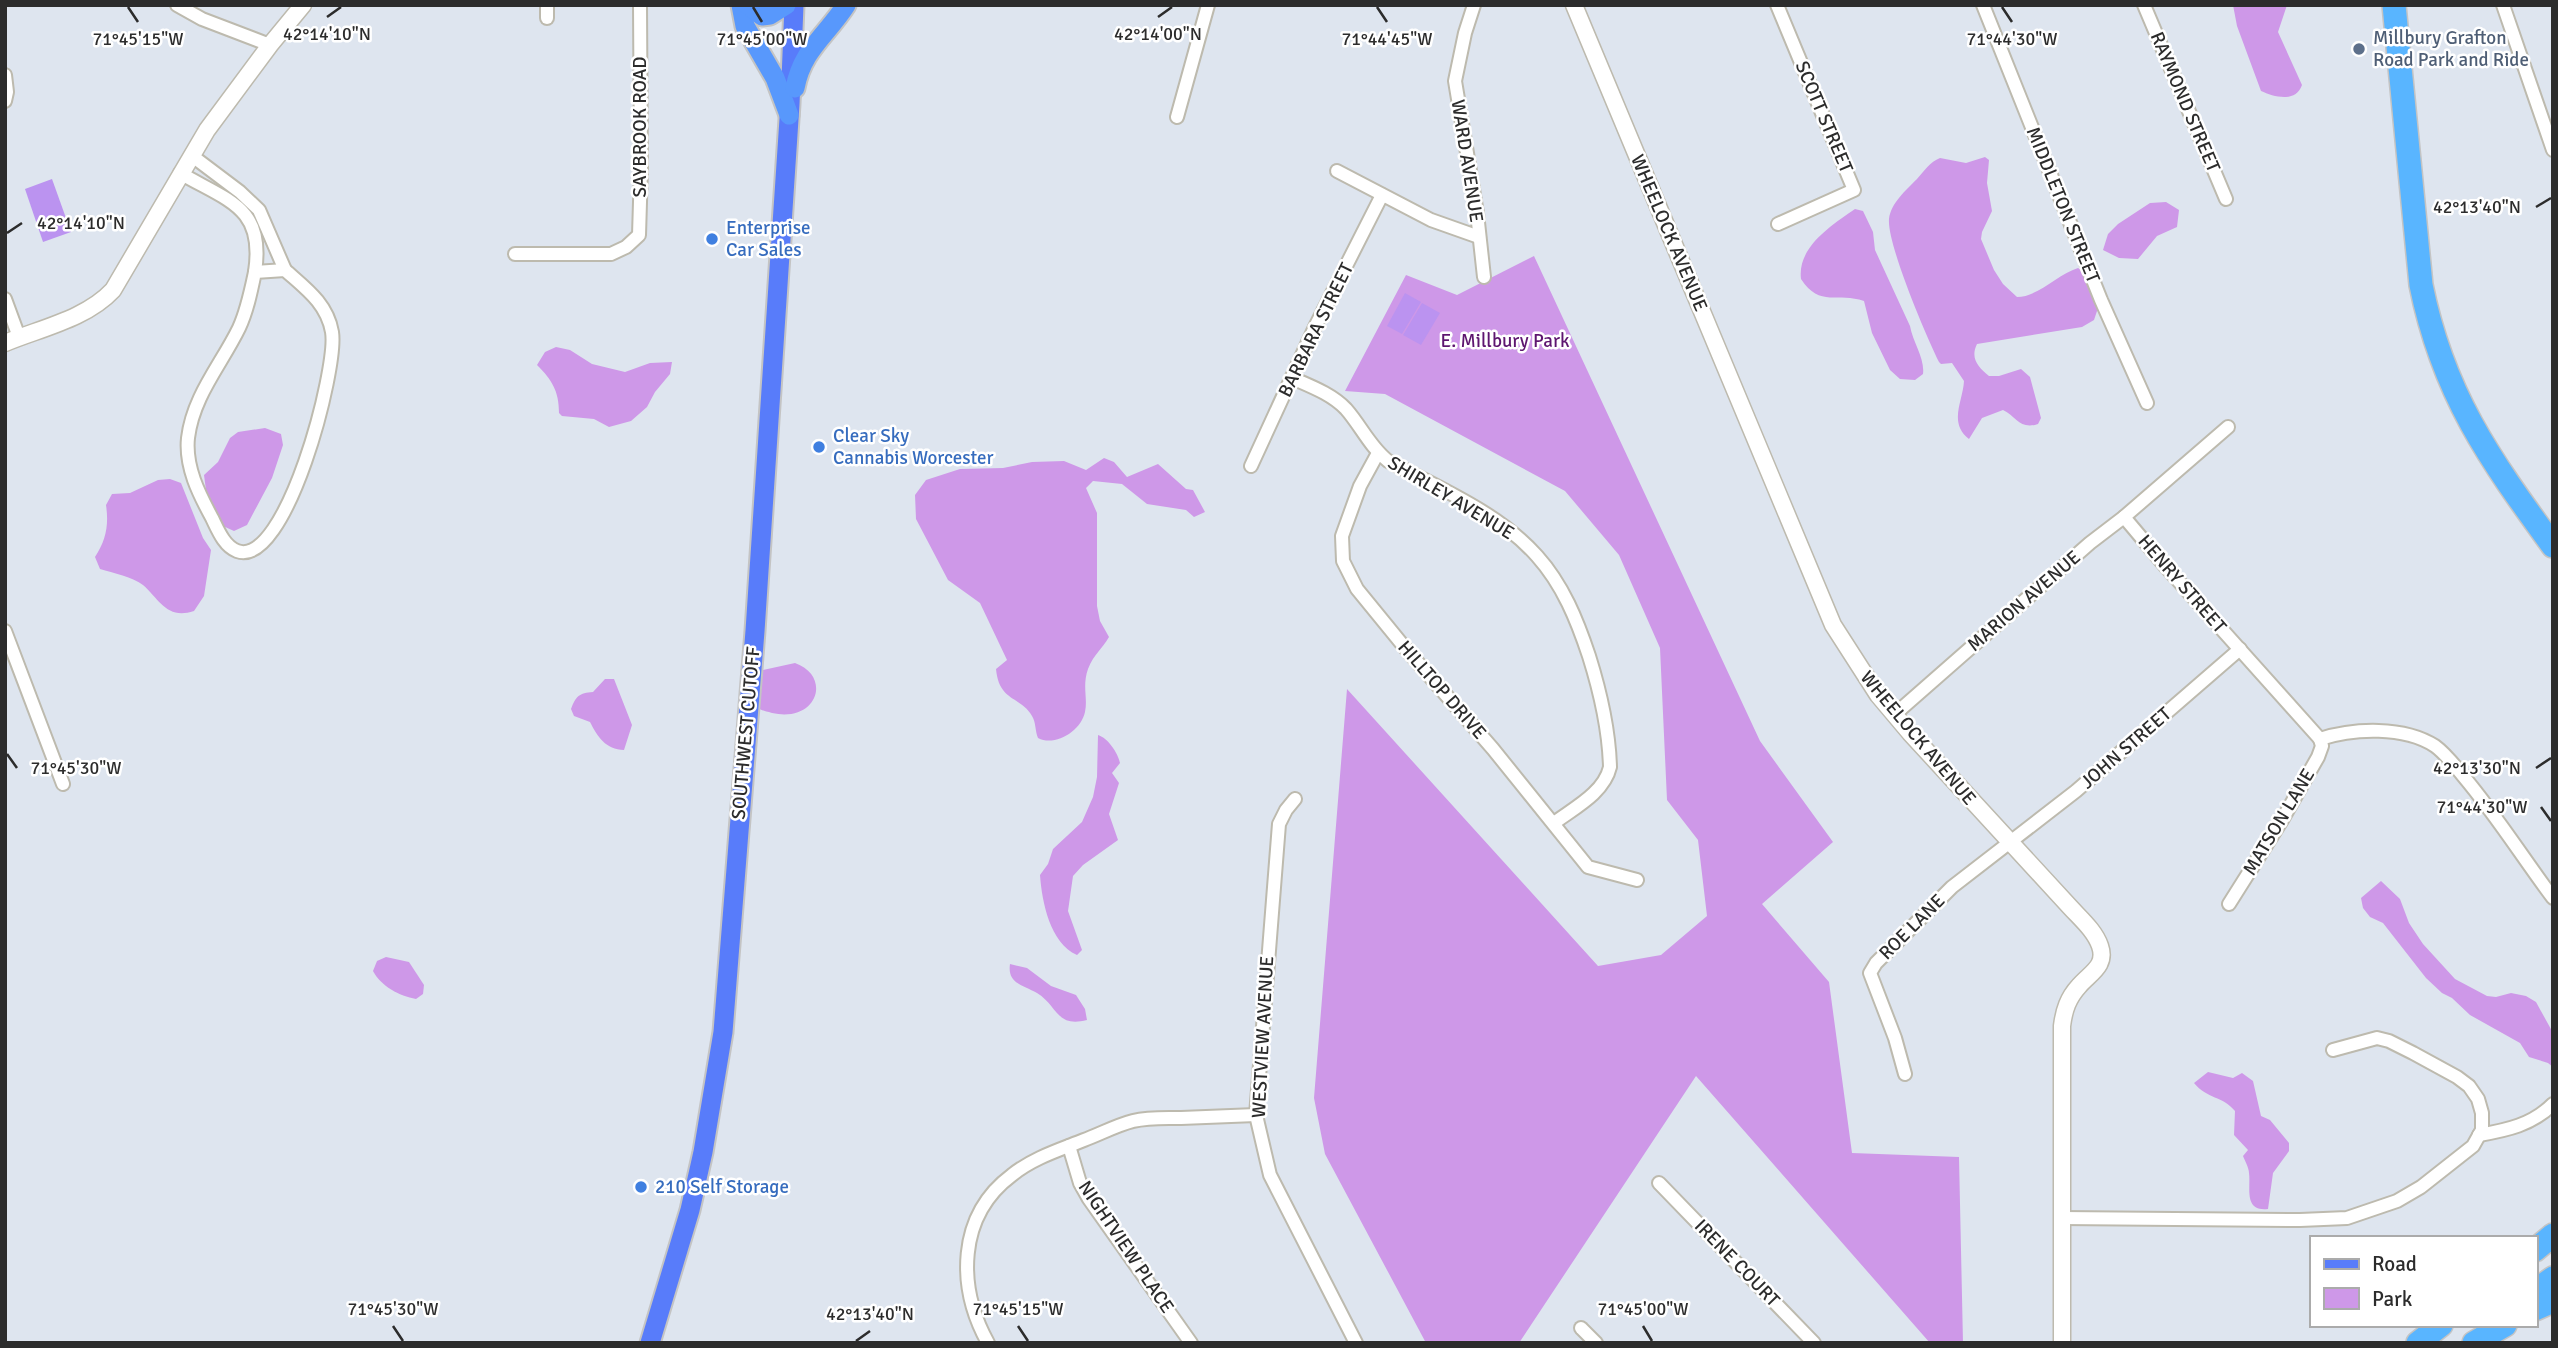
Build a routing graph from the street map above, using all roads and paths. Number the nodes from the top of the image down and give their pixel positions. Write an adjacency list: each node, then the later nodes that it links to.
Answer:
1 (177, 5): 19 (street)
2 (303, 5): 19 (street)
3 (640, 5): 33 (street, SAYBROOK ROAD)
4 (741, 5): 23 (highway)
5 (748, 5): 6 (highway)
6 (786, 5)
7 (793, 5): 23 (main road, SOUTHWEST CUTOFF)
8 (805, 5): 21 (main road, SOUTHWEST CUTOFF)
9 (846, 5): 21 (highway)
10 (1208, 5): 24 (street)
11 (1474, 5): 32 (street, WARD AVENUE)
12 (1574, 5): 51 (street, WHEELOCK AVENUE)
13 (1777, 5): 31 (street, SCOTT STREET)
14 (1983, 5): 40 (street, MIDDLETON STREET)
15 (2144, 5): 30 (street, RAYMOND STREET)
16 (2394, 5): 46 (highway)
17 (2403, 5): 45 (highway)
18 (2503, 5): 25 (street)
19 (270, 46): 26 (street)
20 (5, 75): 22 (street)
21 (796, 78): 23 (main road, SOUTHWEST CUTOFF)
22 (5, 101)
23 (789, 115): 80 (main road, SOUTHWEST CUTOFF)
24 (1177, 117)
25 (2553, 150)
26 (191, 155): 28 (street); 34 (street)
27 (1338, 171): 29 (street)
28 (180, 173): 35 (street); 38 (street)
29 (1382, 195): 32 (street); 39 (street, BARBARA STREET)
30 (2226, 199)
31 (1778, 223)
32 (1479, 237): 36 (street, WARD AVENUE)
33 (515, 254)
34 (285, 270): 35 (street); 35 (street)
35 (255, 272)
36 (1484, 277)
37 (5, 299): 38 (street)
38 (12, 340)
39 (1292, 378): 42 (street, SHIRLEY AVENUE); 43 (street, BARBARA STREET)
40 (2147, 403)
41 (2228, 427): 44 (street, MARION AVENUE)
42 (1378, 453): 55 (street, HILLTOP DRIVE); 55 (street, SHIRLEY AVENUE)
43 (1251, 466)
44 (2124, 517): 48 (street, HENRY STREET); 51 (street, MARION AVENUE)
45 (2553, 527)
46 (2553, 547)
47 (5, 631): 49 (street)
48 (2240, 649): 52 (street, HENRY STREET); 56 (street, JOHN STREET)
49 (18, 666): 50 (street); 53 (street)
50 (5, 672)
51 (1894, 715): 56 (street, WHEELOCK AVENUE)
52 (2320, 739): 58 (street); 59 (street, MATSON LANE)
53 (63, 784)
54 (1295, 799): 63 (street, WESTVIEW AVENUE)
55 (1554, 823): 57 (street, HILLTOP DRIVE)
56 (2008, 842): 61 (street, ROE LANE); 67 (street, WHEELOCK AVENUE)
57 (1637, 880)
58 (2553, 898)
59 (2229, 904)
60 (2333, 1050): 64 (street)
61 (1905, 1074)
62 (2553, 1104): 64 (street)
63 (1256, 1115): 65 (street); 83 (street, WESTVIEW AVENUE)
64 (2479, 1135): 67 (street)
65 (1069, 1146): 81 (street); 82 (street, NIGHTVIEW PLACE)
66 (1659, 1183): 85 (street, IRENE COURT)
67 (2061, 1218): 86 (street, WHEELOCK AVENUE)
68 (2553, 1236): 70 (highway)
69 (2553, 1243): 71 (highway)
70 (2537, 1251)
71 (2537, 1252)
72 (2553, 1278): 73 (highway)
73 (2537, 1290)
74 (2553, 1301): 75 (highway)
75 (2537, 1308)
76 (2438, 1327): 87 (highway)
77 (2487, 1327): 88 (highway)
78 (2502, 1327): 89 (highway)
79 (1581, 1328): 84 (street)
80 (650, 1343)
81 (988, 1343)
82 (1191, 1343)
83 (1356, 1343)
84 (1596, 1343)
85 (1814, 1343)
86 (2062, 1343)
87 (2418, 1343)
88 (2467, 1343)
89 (2474, 1343)

